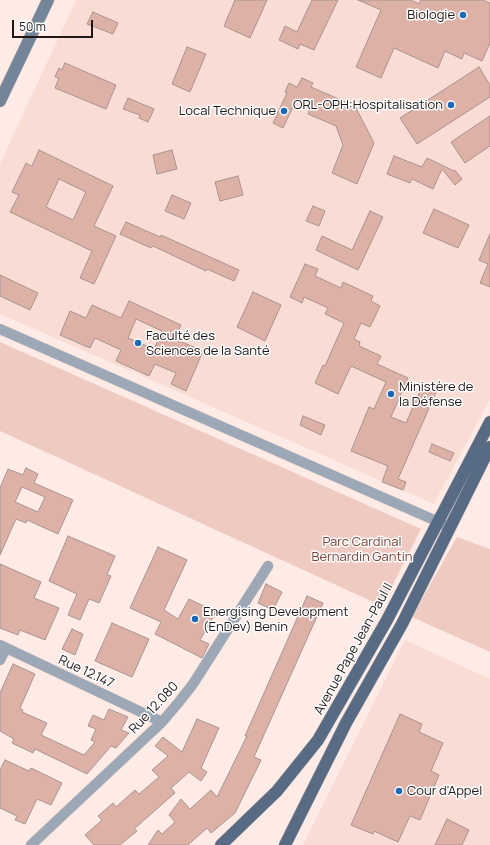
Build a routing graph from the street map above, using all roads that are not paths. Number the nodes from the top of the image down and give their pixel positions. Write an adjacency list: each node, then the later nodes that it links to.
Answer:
1 (48, 0): 2 (street)
2 (0, 101)
3 (0, 329): 6 (street)
4 (490, 422): 6 (main road, Avenue Pape Jean-Paul II)
5 (490, 447): 7 (main road)
6 (437, 521): 7 (street); 13 (main road, Avenue Pape Jean-Paul II)
7 (450, 527): 14 (main road)
8 (268, 566): 11 (street, Rue 12.080)
9 (3, 647): 10 (street); 11 (street, Rue 12.147)
10 (0, 660)
11 (162, 722): 12 (street, Rue 12.080)
12 (31, 845)
13 (221, 845)
14 (285, 845)

